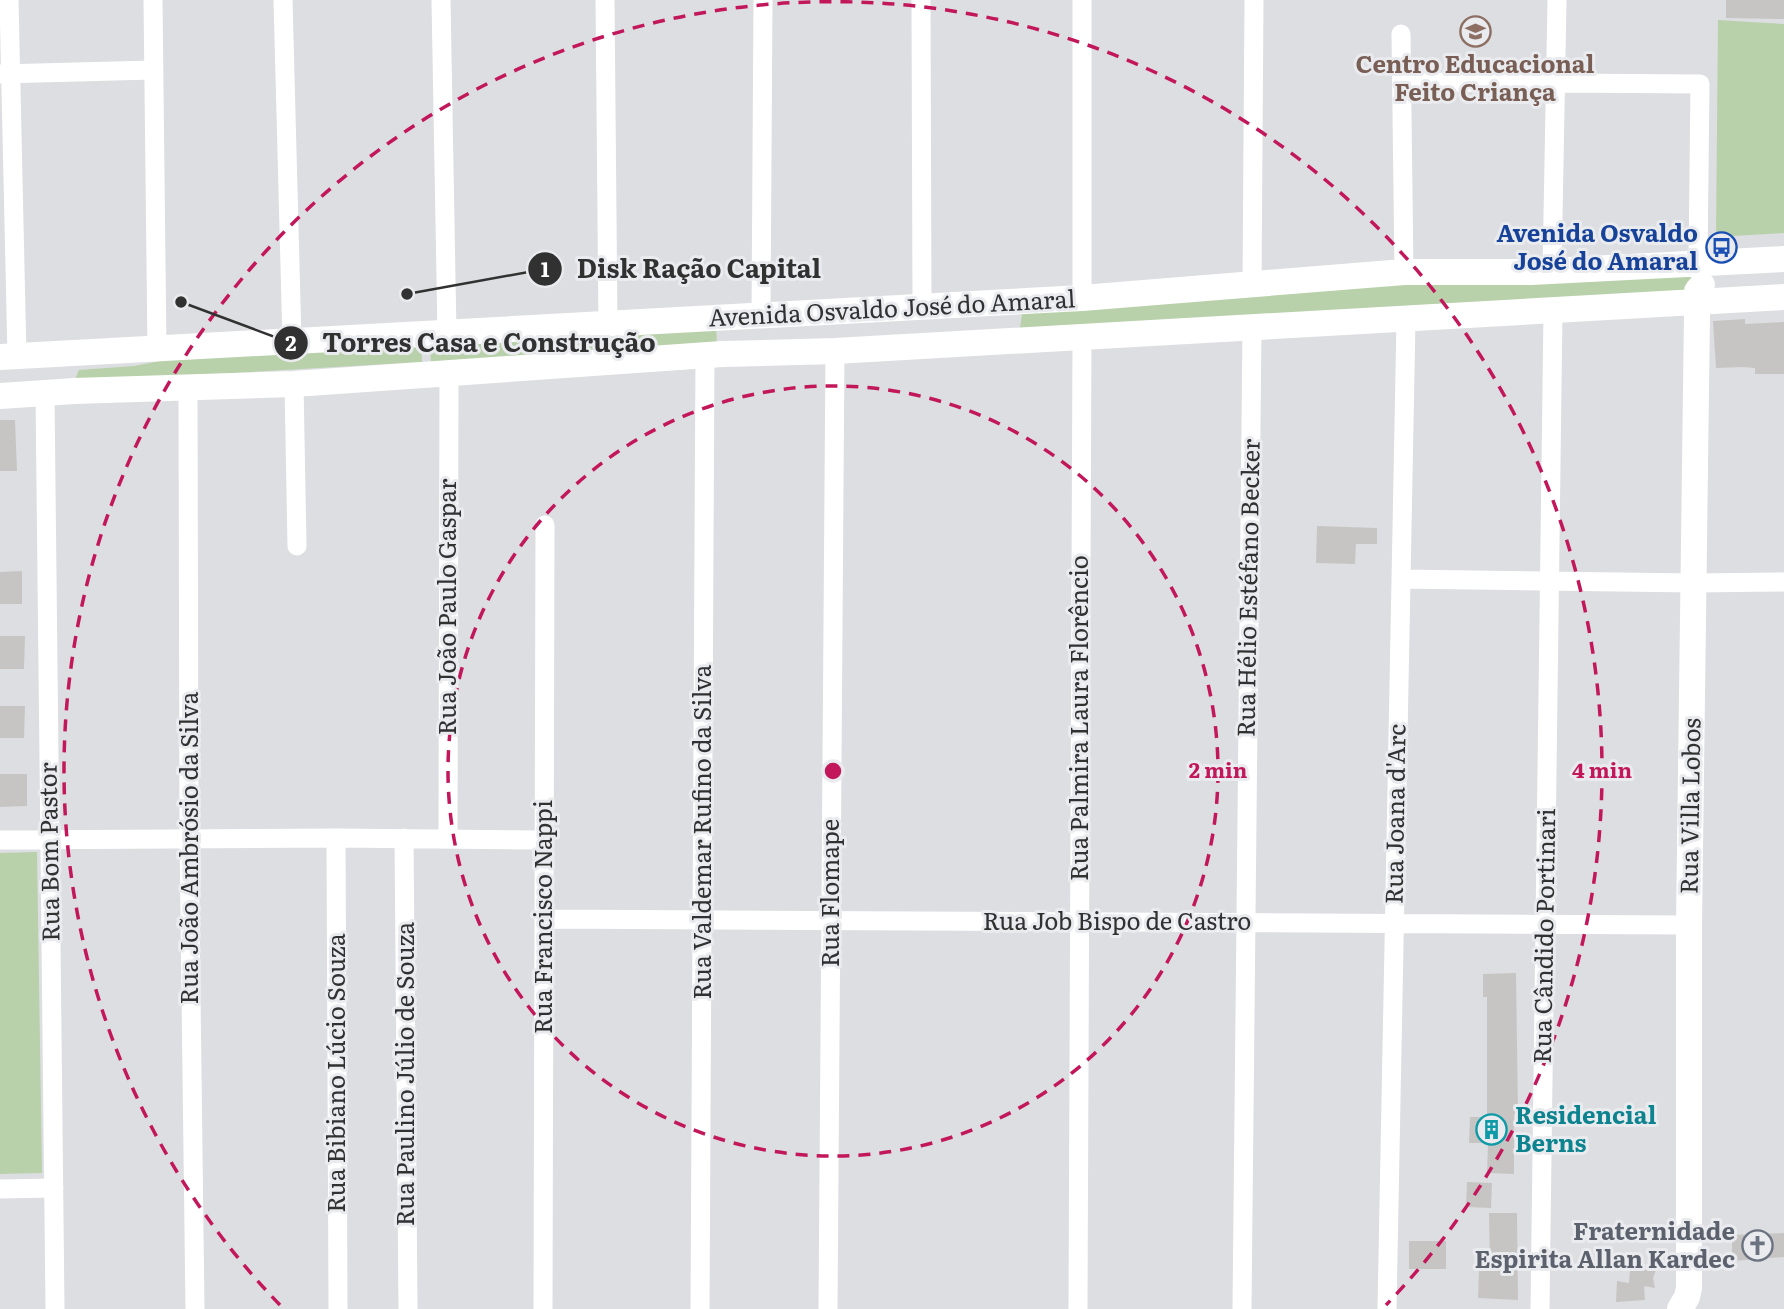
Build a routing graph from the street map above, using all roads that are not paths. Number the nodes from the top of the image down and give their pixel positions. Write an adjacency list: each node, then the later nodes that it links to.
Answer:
1 (9, 0): 13 (street)
2 (153, 0): 12 (street)
3 (283, 0): 33 (street)
4 (441, 0): 31 (street)
5 (605, 0): 29 (street)
6 (763, 0): 27 (street)
7 (921, 0): 25 (street)
8 (1082, 0): 21 (street)
9 (1254, 0): 20 (street)
10 (1557, 0): 15 (street)
11 (1401, 34): 14 (street)
12 (153, 70): 13 (street); 35 (street)
13 (5, 74): 38 (street)
14 (1404, 82): 15 (street); 19 (street)
15 (1555, 82): 17 (street); 18 (street)
16 (1784, 259): 17 (main road, Avenida Osvaldo José do Amaral)
17 (1709, 263): 18 (main road, Avenida Osvaldo José do Amaral); 23 (main road)
18 (1552, 271): 19 (main road, Avenida Osvaldo José do Amaral)
19 (1404, 272): 20 (main road, Avenida Osvaldo José do Amaral)
20 (1252, 286): 21 (main road, Avenida Osvaldo José do Amaral)
21 (1082, 298): 24 (main road, Avenida Osvaldo José do Amaral)
22 (1784, 298): 23 (main road, Avenida Osvaldo José do Amaral)
23 (1697, 302): 26 (main road, Avenida Osvaldo José do Amaral); 49 (main road, Rua Villa Lobos)
24 (994, 303): 25 (main road, Avenida Osvaldo José do Amaral); 34 (main road)
25 (922, 307): 27 (main road, Avenida Osvaldo José do Amaral)
26 (1553, 310): 28 (main road, Avenida Osvaldo José do Amaral); 47 (street, Rua Cândido Portinari)
27 (761, 315): 29 (main road, Avenida Osvaldo José do Amaral)
28 (1406, 320): 30 (main road, Avenida Osvaldo José do Amaral); 46 (street, Rua Joana d'Arc)
29 (608, 325): 31 (main road, Avenida Osvaldo José do Amaral)
30 (1252, 328): 32 (main road, Avenida Osvaldo José do Amaral); 61 (street, Rua Hélio Estéfano Becker)
31 (447, 334): 33 (main road, Avenida Osvaldo José do Amaral)
32 (1082, 337): 34 (main road, Avenida Osvaldo José do Amaral); 60 (street, Rua Palmira Laura Florêncio)
33 (292, 342): 35 (main road, Avenida Osvaldo José do Amaral)
34 (988, 342): 36 (main road, Avenida Osvaldo José do Amaral)
35 (158, 350): 38 (main road, Avenida Osvaldo José do Amaral); 42 (main road)
36 (835, 352): 37 (main road, Avenida Osvaldo José do Amaral); 59 (street, Rua Flomape)
37 (705, 355): 39 (main road, Avenida Osvaldo José do Amaral); 58 (street, Rua Valdemar Rufino da Silva)
38 (8, 357)
39 (449, 374): 40 (main road, Avenida Osvaldo José do Amaral); 54 (street, Rua João Paulo Gaspar)
40 (294, 384): 41 (main road, Avenida Osvaldo José do Amaral); 45 (street)
41 (188, 388): 42 (main road, Avenida Osvaldo José do Amaral); 50 (street, Rua João Ambrósio da Silva)
42 (45, 394): 43 (main road, Avenida Osvaldo José do Amaral); 53 (street, Rua Bom Pastor)
43 (0, 396)
44 (545, 524): 56 (street, Rua Francisco Nappi)
45 (297, 546)
46 (1401, 579): 47 (street); 62 (street, Rua Joana d'Arc)
47 (1549, 581): 49 (street); 63 (street, Rua Cândido Portinari)
48 (1784, 582): 49 (street)
49 (1695, 583): 64 (main road, Rua Villa Lobos)
50 (188, 838): 51 (street); 53 (street); 68 (street, Rua João Ambrósio da Silva)
51 (336, 838): 52 (street); 69 (street, Rua Bibiano Lúcio Souza)
52 (404, 838): 54 (street); 70 (street, Rua Paulino Júlio de Souza)
53 (50, 839): 55 (street); 65 (street, Rua Bom Pastor)
54 (448, 839): 56 (street)
55 (0, 840)
56 (544, 840): 57 (street, Rua Francisco Nappi)
57 (544, 919): 58 (street, Rua Job Bispo de Castro); 71 (street, Rua Francisco Nappi)
58 (703, 920): 59 (street, Rua Job Bispo de Castro); 72 (street, Rua Valdemar Rufino da Silva)
59 (831, 920): 60 (street, Rua Job Bispo de Castro); 73 (street, Rua Flomape)
60 (1079, 922): 61 (street, Rua Job Bispo de Castro); 74 (street, Rua Palmira Laura Florêncio)
61 (1246, 923): 62 (street, Rua Job Bispo de Castro); 75 (street, Rua Hélio Estéfano Becker)
62 (1395, 924): 63 (street, Rua Job Bispo de Castro); 76 (street, Rua Joana d'Arc)
63 (1545, 925): 64 (street, Rua Job Bispo de Castro); 77 (street, Rua Cândido Portinari)
64 (1689, 925): 78 (main road, Rua Villa Lobos)
65 (54, 1188): 66 (street); 67 (street, Rua Bom Pastor)
66 (0, 1189)
67 (55, 1309)
68 (195, 1309)
69 (338, 1309)
70 (408, 1309)
71 (543, 1309)
72 (699, 1309)
73 (828, 1309)
74 (1077, 1309)
75 (1242, 1309)
76 (1387, 1309)
77 (1540, 1309)
78 (1680, 1309)

